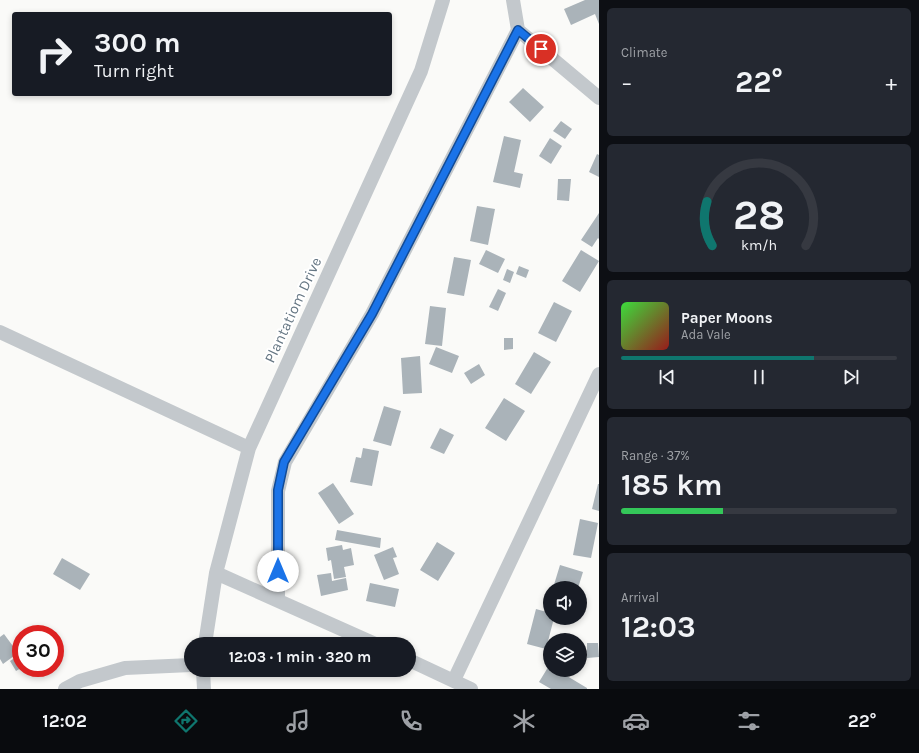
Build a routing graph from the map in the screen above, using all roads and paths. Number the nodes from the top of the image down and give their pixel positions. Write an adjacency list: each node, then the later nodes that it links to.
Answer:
1 (443, 0): 7 (street, Plantatiom Drive)
2 (513, 0): 3 (street)
3 (518, 30): 4 (street); 9 (street)
4 (599, 98)
5 (0, 332): 7 (street)
6 (599, 374): 15 (street)
7 (248, 448): 8 (street, Plantatiom Drive)
8 (216, 573): 9 (street); 10 (street, Plantatiom Drive)
9 (278, 600): 11 (street)
10 (206, 637)
11 (360, 637)
12 (416, 663): 15 (street)
13 (184, 664): 16 (street)
14 (203, 677): 17 (street)
15 (454, 680): 18 (street)
16 (65, 689)
17 (204, 689)
18 (471, 689)

